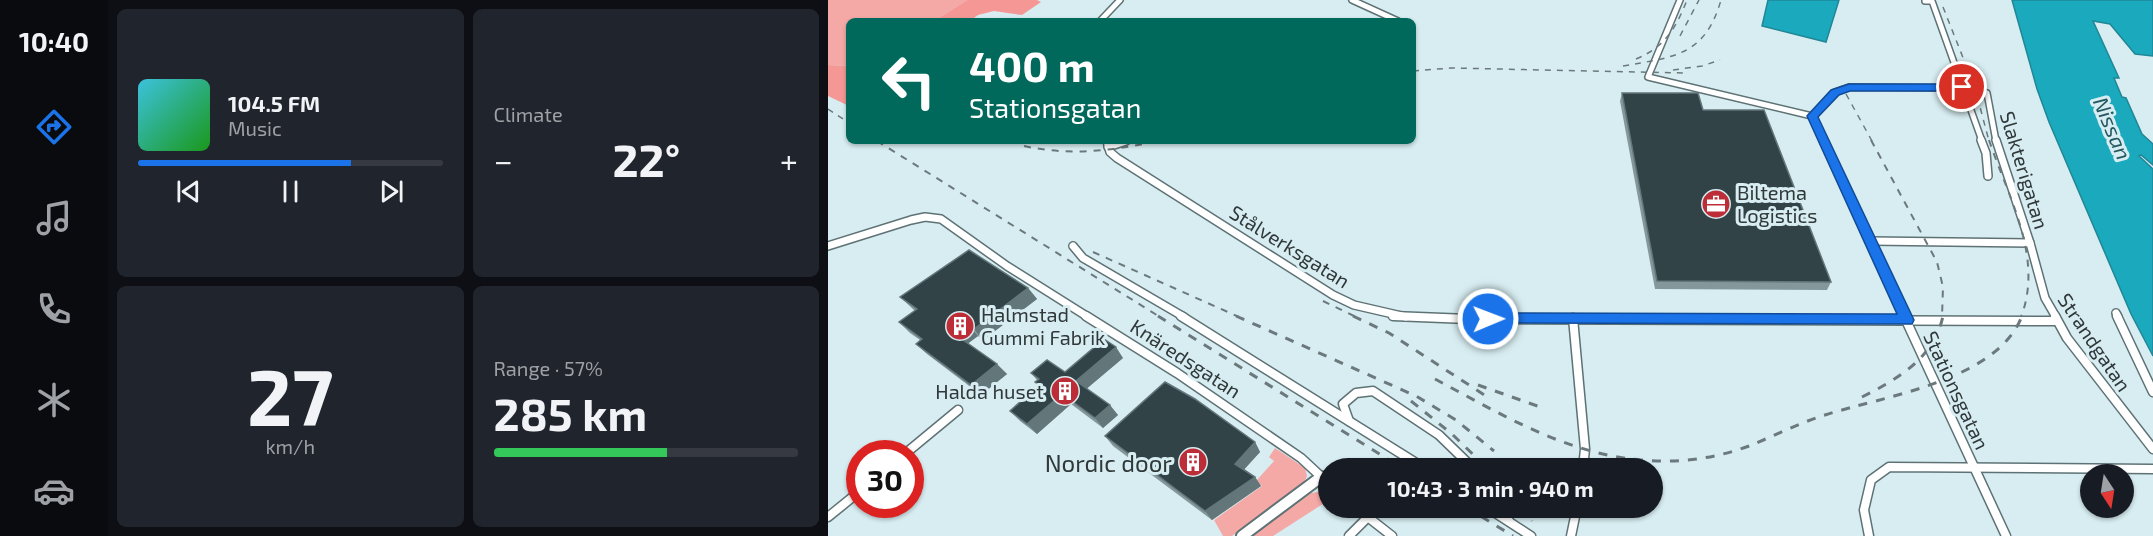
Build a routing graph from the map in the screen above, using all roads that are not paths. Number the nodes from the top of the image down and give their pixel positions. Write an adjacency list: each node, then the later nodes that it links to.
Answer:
1 (1120, 0): 5 (street)
2 (1352, 0): 6 (street)
3 (1680, 0): 8 (street)
4 (1930, 1): 7 (street)
5 (1103, 18)
6 (1391, 18)
7 (1962, 87): 8 (street); 10 (street); 12 (street, Slakterigatan)
8 (1812, 116): 11 (street, Stationsgatan)
9 (1107, 144): 16 (street, Stålverksgatan)
10 (1988, 176)
11 (1872, 241): 12 (street, Slakterigatan); 17 (street, Stationsgatan)
12 (2030, 243): 18 (street, Strandgatan)
13 (828, 246): 29 (street, Knäredsgatan)
14 (1073, 246): 21 (street)
15 (2116, 313): 19 (street)
16 (1574, 318): 17 (street, Stålverksgatan); 26 (street)
17 (1907, 320): 18 (street, Stålverksgatan); 27 (street, Stationsgatan)
18 (2057, 321): 23 (street, Strandgatan)
19 (2153, 392)
20 (958, 411): 22 (street)
21 (1349, 421): 24 (street); 25 (street)
22 (922, 440)
23 (2153, 449)
24 (1408, 458)
25 (1463, 458)
26 (1584, 458)
27 (1975, 467): 28 (street); 43 (street); 44 (street, Stationsgatan)
28 (2153, 469)
29 (1318, 474)
30 (1318, 486): 38 (street)
31 (846, 502): 32 (street)
32 (828, 517)
33 (1367, 518): 39 (street); 40 (street)
34 (1503, 518): 37 (street)
35 (1508, 518): 37 (street)
36 (1575, 518): 42 (street)
37 (1511, 523): 41 (street)
38 (1242, 536)
39 (1349, 536)
40 (1392, 536)
41 (1532, 536)
42 (1571, 536)
43 (1869, 536)
44 (2006, 536)

